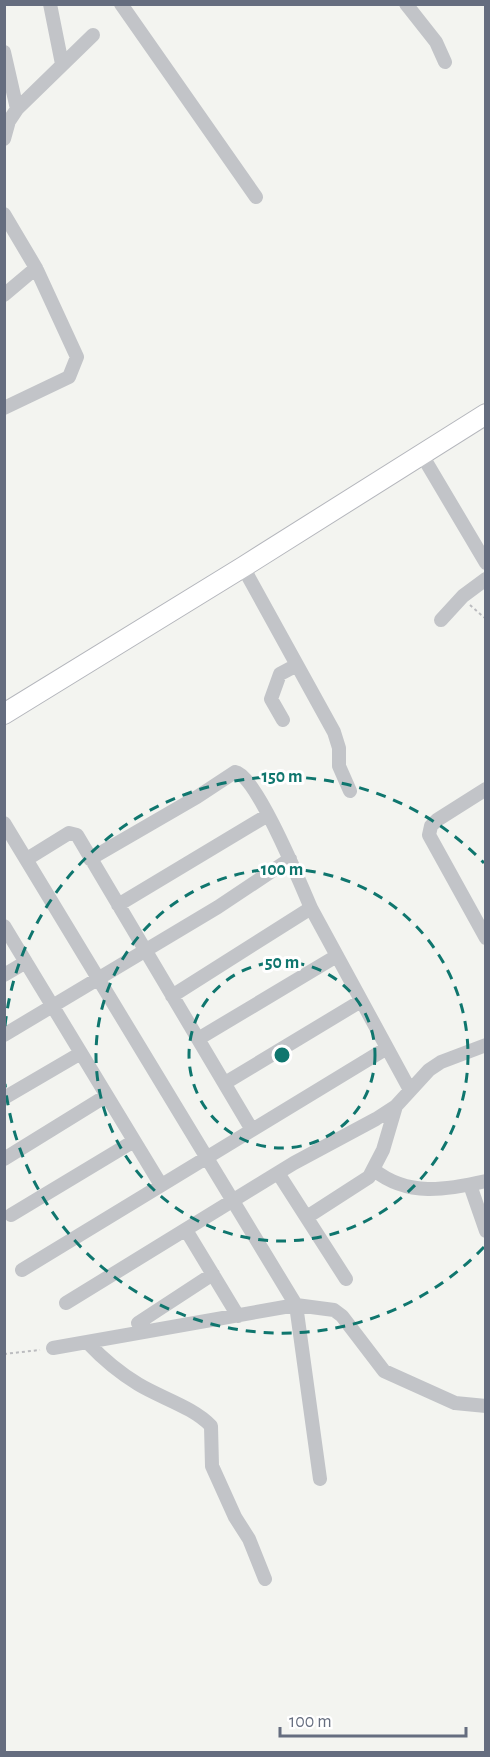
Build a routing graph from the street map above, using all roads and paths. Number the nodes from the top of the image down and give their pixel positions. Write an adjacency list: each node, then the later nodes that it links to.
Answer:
1 (50, 4): 7 (street)
2 (121, 4): 10 (street)
3 (406, 4): 6 (street)
4 (93, 35): 7 (street)
5 (4, 52): 8 (street)
6 (445, 62)
7 (62, 64): 8 (street)
8 (17, 109): 9 (street)
9 (6, 129)
10 (256, 197)
11 (4, 214): 12 (street)
12 (36, 268): 13 (street); 14 (street)
13 (4, 295)
14 (4, 408)
15 (486, 414): 16 (street)
16 (422, 455): 17 (street); 18 (street)
17 (486, 563)
18 (243, 567): 23 (street); 24 (street)
19 (486, 579): 20 (street)
20 (463, 596): 21 (path); 22 (street)
21 (486, 619)
22 (441, 620)
23 (296, 666): 25 (street); 27 (street)
24 (4, 714)
25 (284, 720)
26 (486, 789): 36 (street)
27 (350, 791)
28 (268, 815): 31 (street); 32 (street); 33 (street)
29 (4, 823): 30 (street)
30 (27, 859): 31 (street); 41 (street)
31 (90, 859): 33 (street)
32 (290, 860): 34 (street); 37 (street)
33 (118, 905): 37 (street)
34 (311, 908): 38 (street); 42 (street)
35 (4, 926): 39 (street)
36 (486, 938)
37 (145, 950): 41 (street); 42 (street)
38 (335, 957): 43 (street); 46 (street)
39 (26, 962): 40 (street); 44 (street)
40 (4, 975)
41 (99, 978): 44 (street); 57 (street)
42 (172, 996): 46 (street)
43 (361, 1001): 48 (street); 50 (street)
44 (52, 1006): 45 (street); 49 (street)
45 (4, 1035)
46 (198, 1039): 50 (street)
47 (486, 1045): 51 (street)
48 (387, 1048): 51 (street); 55 (street)
49 (81, 1053): 52 (street); 53 (street)
50 (225, 1083): 55 (street)
51 (410, 1090): 54 (street)
52 (106, 1096): 56 (street); 58 (street)
53 (4, 1098)
54 (396, 1106): 59 (street); 60 (street)
55 (252, 1130): 57 (street)
56 (134, 1141): 62 (street); 65 (street)
57 (206, 1158): 62 (street); 64 (street)
58 (4, 1159)
59 (374, 1170): 63 (street); 66 (street)
60 (278, 1173): 64 (street); 66 (street)
61 (486, 1181): 63 (street)
62 (161, 1185): 69 (street)
63 (470, 1185): 68 (street)
64 (232, 1202): 67 (street); 73 (street)
65 (11, 1215)
66 (307, 1217): 71 (street)
67 (186, 1230): 70 (street); 72 (street)
68 (486, 1231)
69 (22, 1270)
70 (213, 1274): 74 (street); 75 (street)
71 (346, 1279)
72 (66, 1303)
73 (296, 1305): 74 (street); 79 (street); 80 (street)
74 (238, 1316): 76 (street)
75 (138, 1323)
76 (88, 1343): 77 (street); 81 (street)
77 (53, 1348): 78 (path)
78 (4, 1354)
79 (486, 1406)
80 (320, 1479)
81 (265, 1579)

